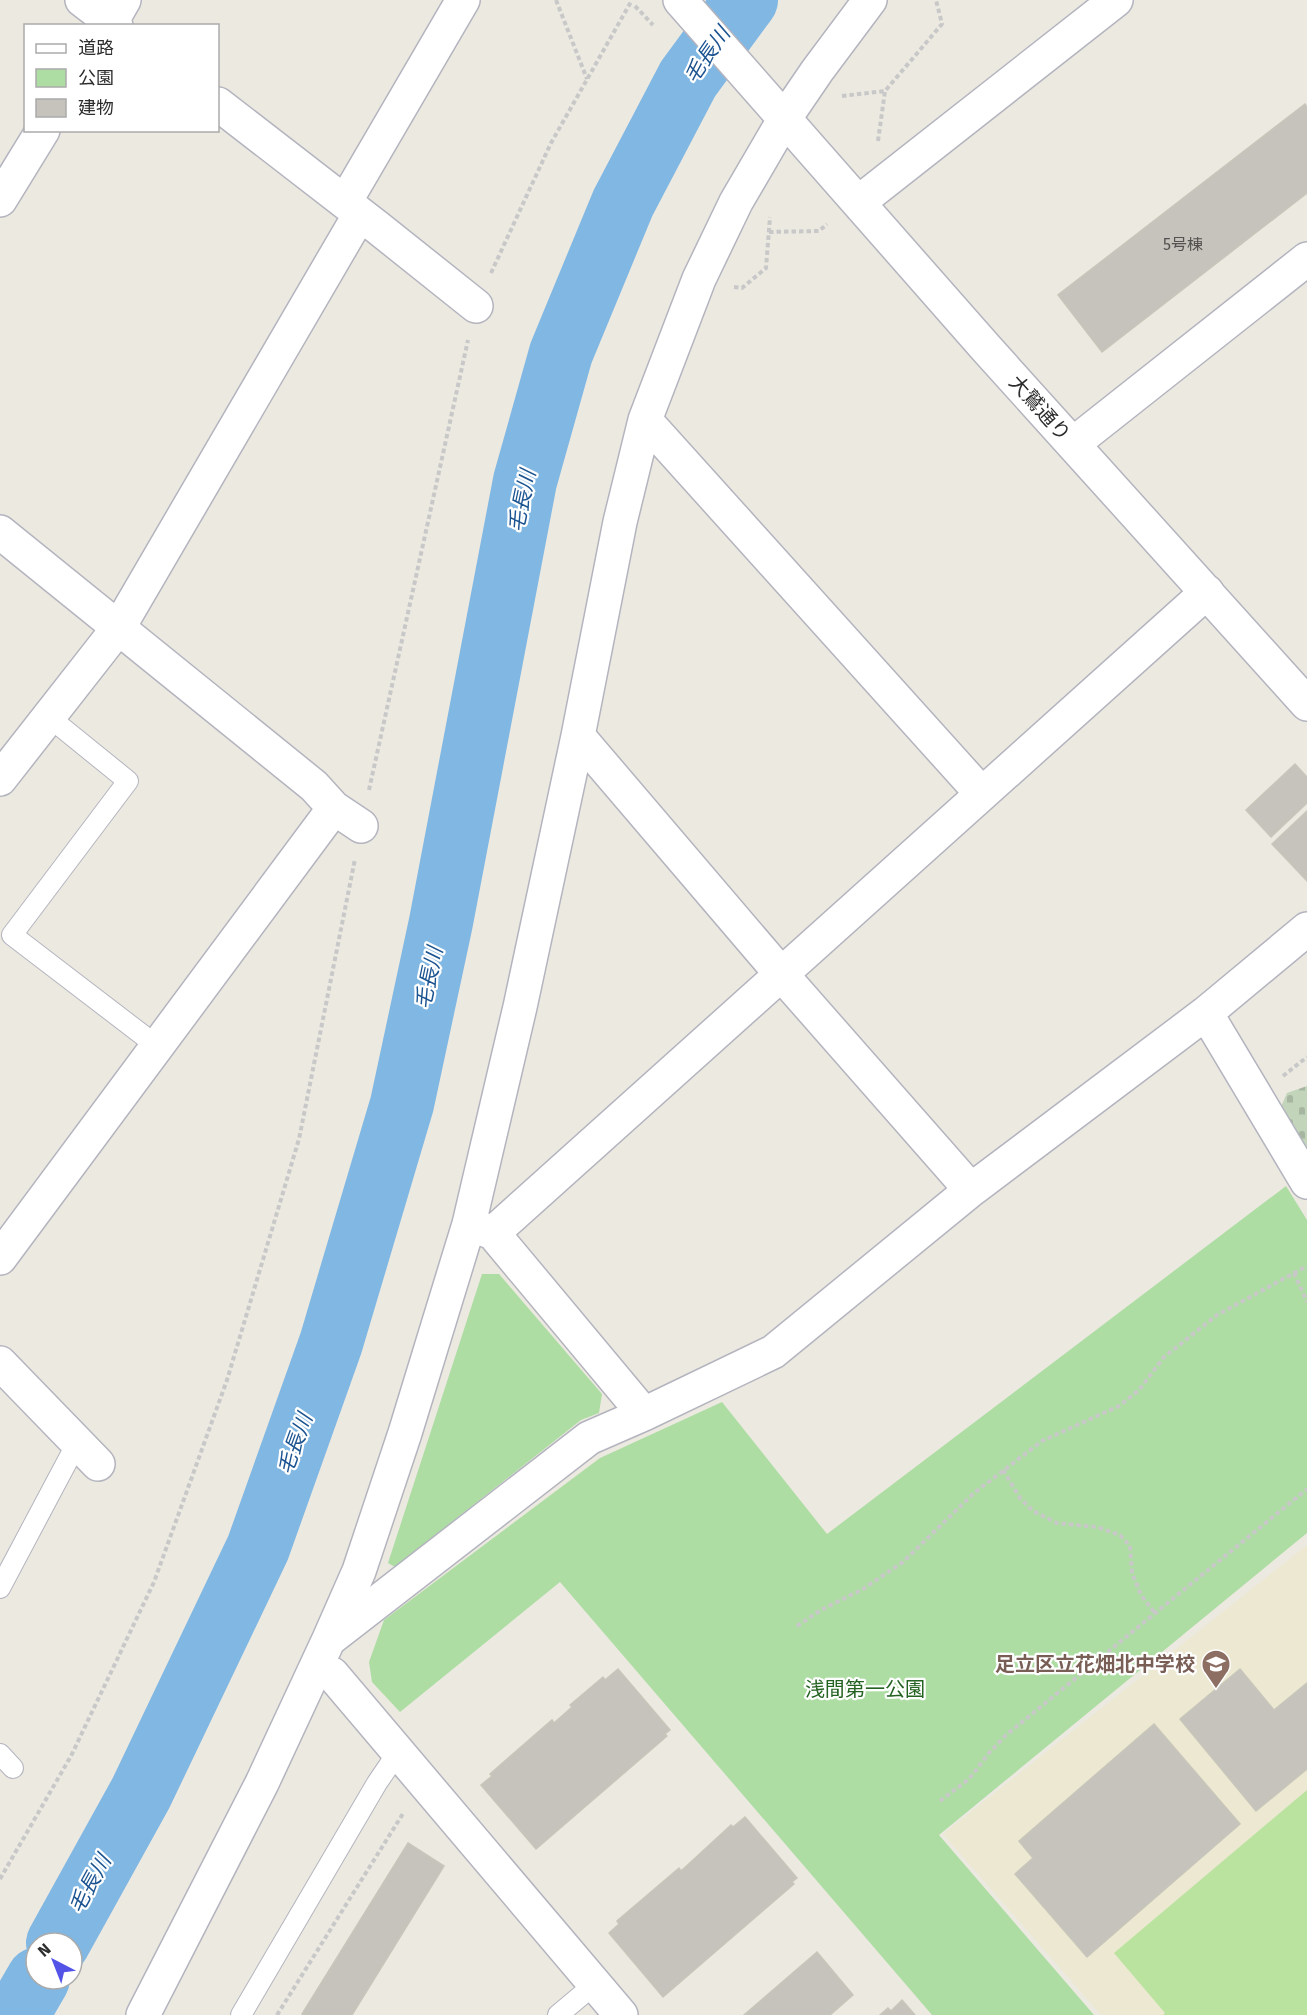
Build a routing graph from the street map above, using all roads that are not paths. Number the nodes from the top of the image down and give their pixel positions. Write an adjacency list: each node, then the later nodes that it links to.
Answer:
1 (82, 0): 6 (street)
2 (463, 0): 12 (street)
3 (680, 0): 8 (street, 大鷲通り)
4 (870, 0): 8 (street)
5 (1116, 0): 11 (street)
6 (115, 18)
7 (219, 105): 12 (street)
8 (781, 114): 11 (street, 大鷲通り); 15 (street)
9 (42, 132): 10 (street)
10 (0, 200)
11 (859, 202): 16 (street, 大鷲通り)
12 (352, 208): 14 (street); 19 (street)
13 (1307, 259): 16 (street)
14 (476, 306)
15 (645, 420): 22 (street); 24 (street)
16 (1073, 444): 18 (street, 大鷲通り)
17 (0, 532): 19 (street)
18 (1206, 592): 20 (street, 大鷲通り); 24 (street)
19 (119, 627): 21 (street); 25 (street)
20 (1307, 704)
21 (49, 717): 23 (street); 30 (lane)
22 (578, 736): 28 (street); 33 (street)
23 (0, 779)
24 (982, 794): 28 (street)
25 (334, 808): 26 (street); 30 (street)
26 (361, 826)
27 (1307, 929): 29 (street)
28 (782, 975): 32 (street); 33 (street)
29 (1206, 1014): 31 (street); 32 (street)
30 (157, 1046): 34 (street)
31 (1307, 1182)
32 (971, 1190): 36 (street)
33 (481, 1229): 36 (street); 39 (street)
34 (0, 1258)
35 (0, 1363): 37 (street)
36 (644, 1414): 39 (street)
37 (87, 1454): 38 (lane)
38 (0, 1587)
39 (327, 1657): 40 (street); 42 (street)
40 (398, 1752): 41 (street); 43 (lane)
41 (595, 1984): 44 (lane); 45 (street)
42 (143, 2015)
43 (241, 2015)
44 (558, 2015)
45 (621, 2015)

